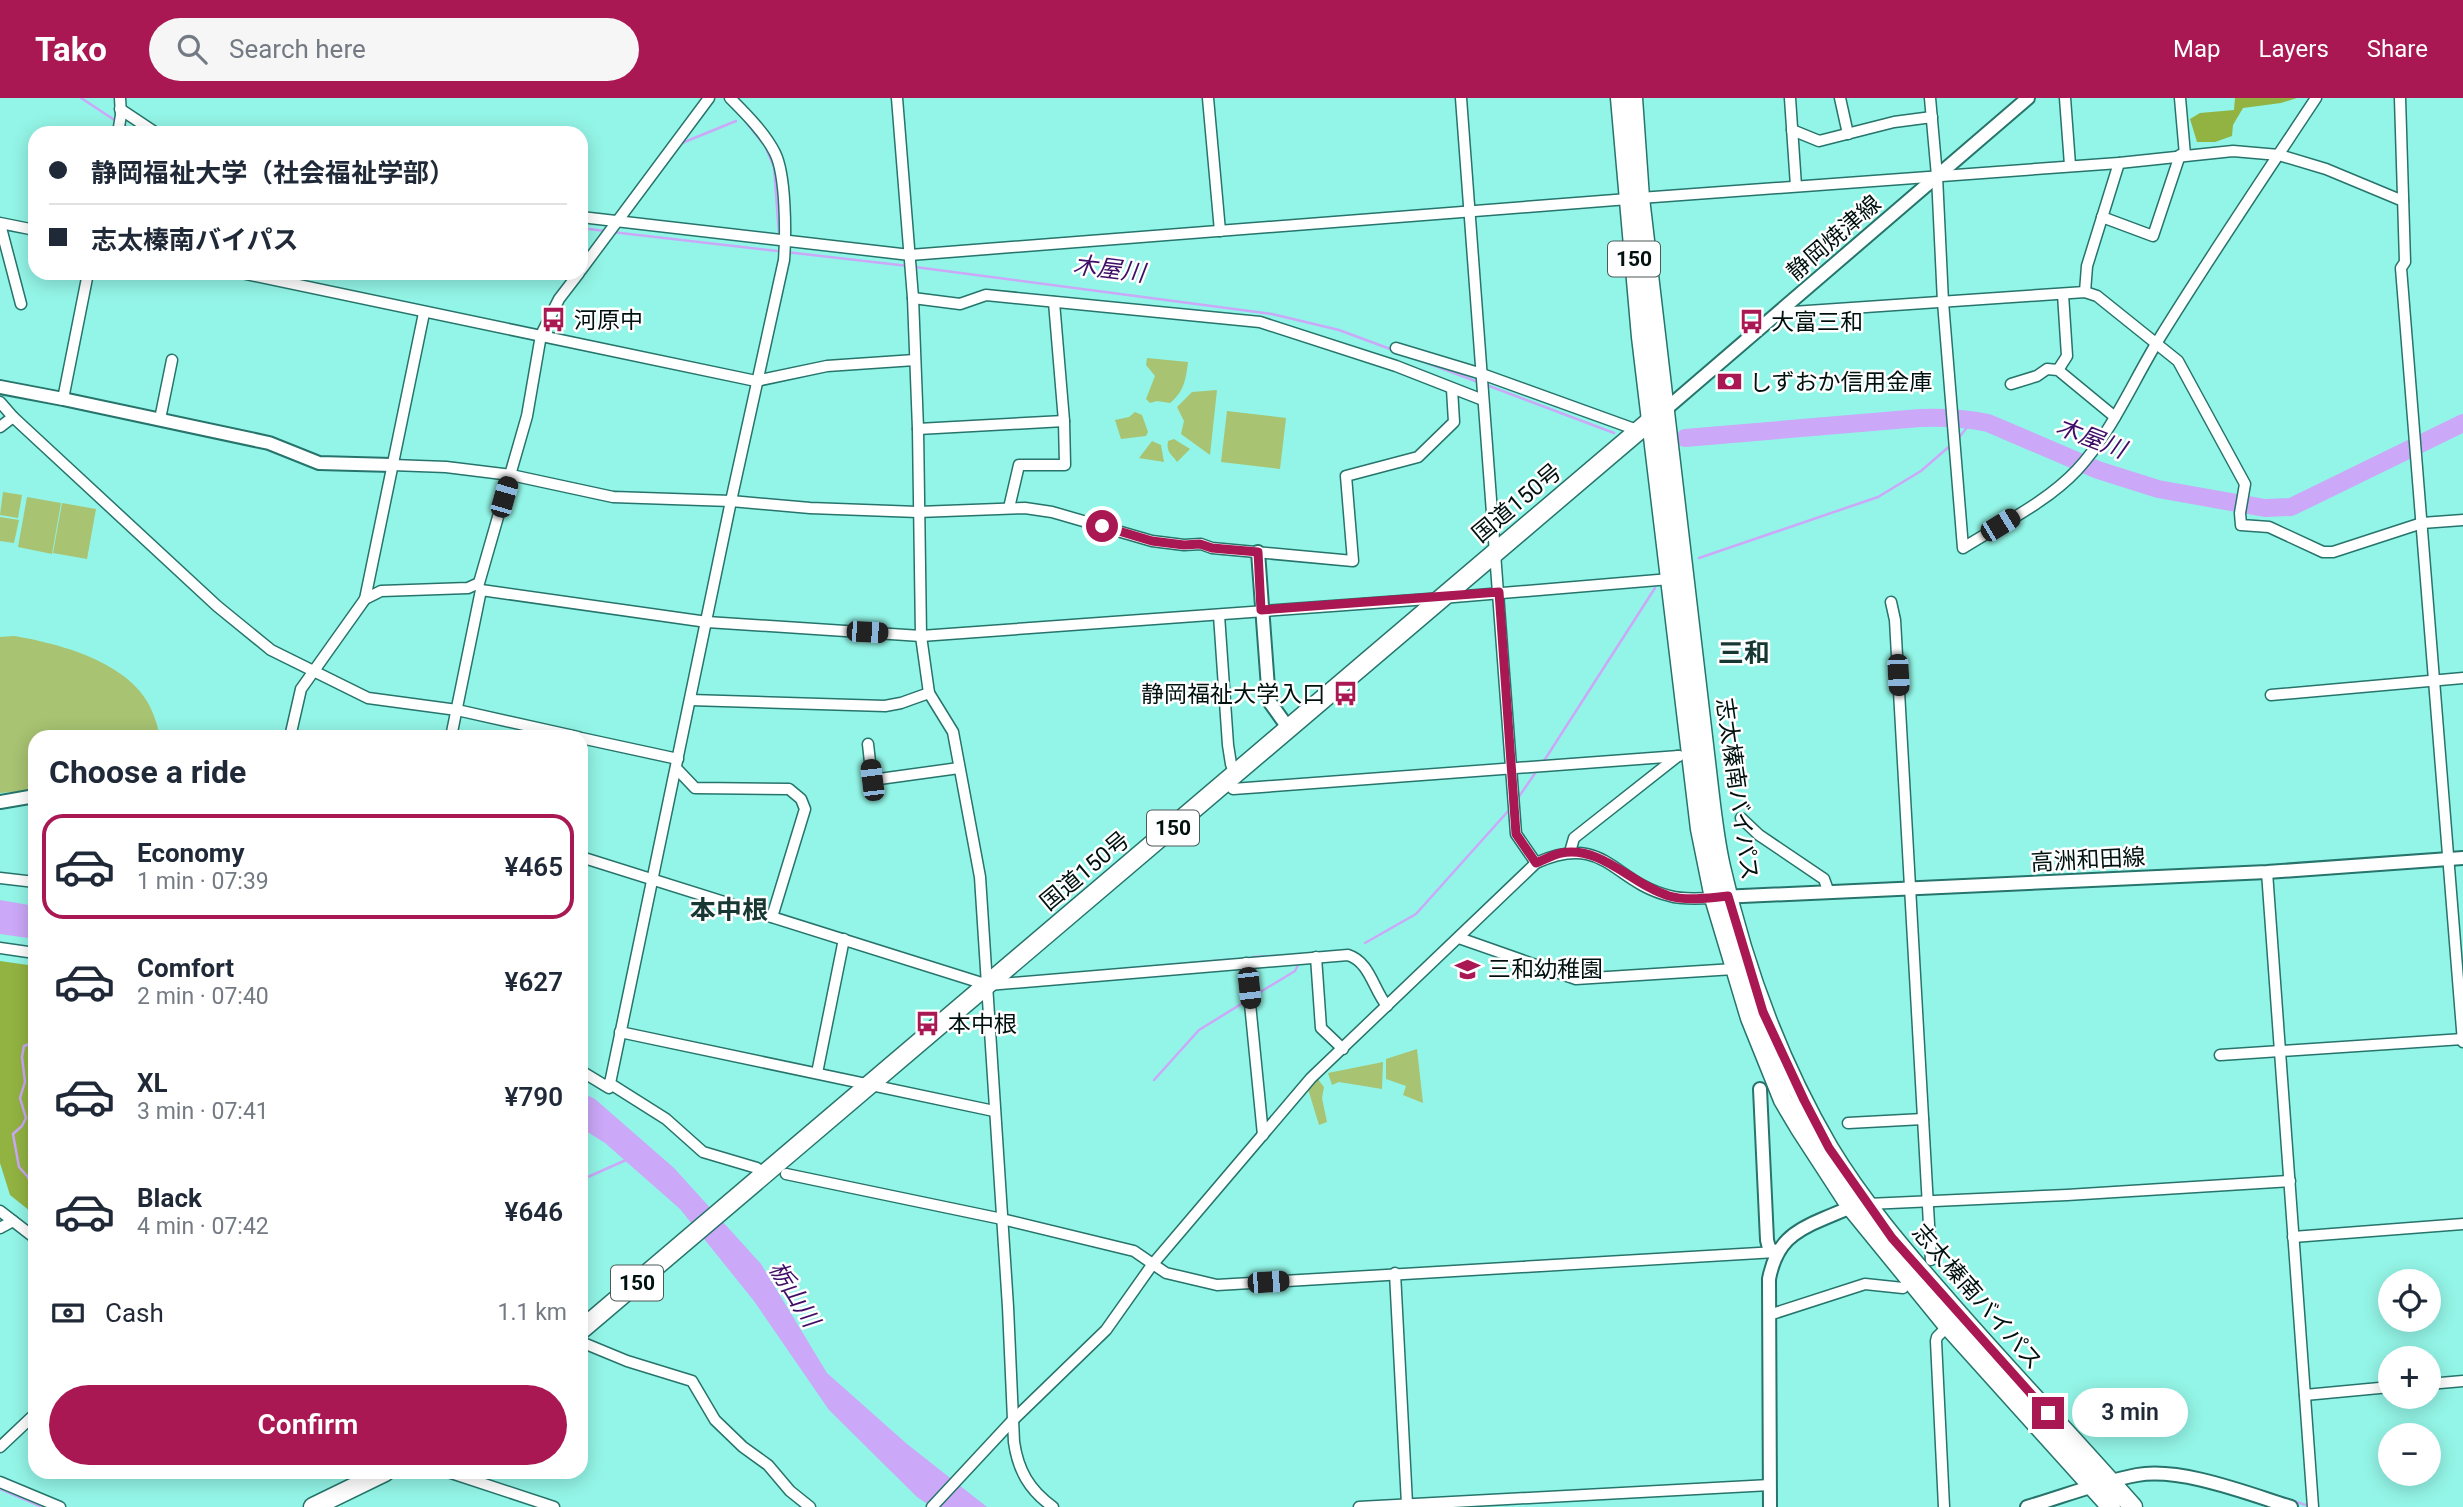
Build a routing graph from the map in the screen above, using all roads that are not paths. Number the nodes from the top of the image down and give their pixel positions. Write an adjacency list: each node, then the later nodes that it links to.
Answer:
1 (709, 98): 33 (street)
2 (730, 98): 37 (street)
3 (897, 98): 38 (street)
4 (1208, 98): 36 (street)
5 (1461, 98): 30 (street)
6 (1620, 98): 28 (highway, 150)
7 (1633, 98): 28 (highway, 150)
8 (1790, 98): 20 (street)
9 (1840, 98): 21 (street)
10 (1930, 98): 17 (street)
11 (2028, 98): 26 (street, 静岡焼津線)
12 (2065, 98): 25 (street)
13 (2180, 98): 22 (street)
14 (2316, 98): 23 (street)
15 (2400, 98): 29 (street)
16 (120, 107): 18 (street); 19 (street)
17 (1932, 117): 21 (street); 26 (street)
18 (119, 126)
19 (146, 126)
20 (1792, 130): 21 (street); 27 (street)
21 (1848, 134)
22 (2183, 155): 23 (street); 24 (street); 32 (street)
23 (2279, 155): 29 (street); 52 (street)
24 (2119, 163): 25 (street); 32 (street)
25 (2070, 165): 26 (street)
26 (1937, 176): 27 (street); 47 (street); 50 (street, 静岡焼津線)
27 (1796, 186): 28 (street)
28 (1634, 198): 30 (street); 68 (highway, 150)
29 (2403, 201): 78 (street)
30 (1469, 211): 36 (street); 57 (street)
31 (588, 217): 33 (street)
32 (2102, 217): 43 (street)
33 (618, 221): 37 (street); 39 (street)
34 (0, 224): 35 (street); 48 (street)
35 (28, 229)
36 (1220, 231): 38 (street)
37 (785, 242): 38 (street); 58 (street)
38 (911, 255): 45 (street)
39 (588, 260)
40 (87, 280): 62 (street)
41 (273, 280): 49 (street)
42 (573, 280): 51 (street)
43 (2085, 292): 44 (street); 52 (street)
44 (2063, 294): 47 (street); 56 (street)
45 (913, 298): 46 (street); 55 (street)
46 (1054, 302): 61 (street); 69 (street)
47 (1944, 302): 50 (street); 66 (street)
48 (21, 304)
49 (424, 313): 51 (street); 72 (street)
50 (1779, 313): 68 (street, 静岡焼津線)
51 (541, 335): 58 (street); 73 (street)
52 (2157, 343): 66 (street); 78 (street)
53 (1396, 348): 57 (street)
54 (172, 360): 67 (street)
55 (915, 360): 58 (street); 71 (street)
56 (2059, 370): 59 (street); 66 (street)
57 (1482, 374): 63 (street); 68 (street)
58 (756, 381): 74 (street)
59 (2011, 384)
60 (0, 387): 62 (street)
61 (1452, 389): 63 (street); 79 (street)
62 (63, 398): 67 (street)
63 (1483, 400): 80 (street)
64 (0, 402): 65 (street)
65 (13, 417): 70 (street); 91 (street)
66 (2115, 418)
67 (160, 419): 72 (street)
68 (1652, 420): 80 (highway, 国道150号 / 150); 81 (highway, 志太榛南バイパス / 150); 123 (highway, 志太榛南バイパス / 150)
69 (1064, 421): 71 (street); 75 (street)
70 (0, 427)
71 (918, 429): 76 (street)
72 (392, 465): 73 (street); 85 (street)
73 (511, 475): 74 (street); 82 (street)
74 (731, 501): 76 (street); 89 (street)
75 (1009, 508): 76 (street); 79 (street)
76 (918, 512): 90 (street)
77 (2463, 520): 78 (street)
78 (2422, 523): 93 (street)
79 (1258, 552): 87 (street)
80 (1495, 554): 83 (street); 84 (highway, 国道150号 / 150)
81 (1670, 579): 83 (street); 104 (highway, 志太榛南バイパス / 150)
82 (477, 588): 85 (street); 89 (street); 97 (street)
83 (1499, 592): 84 (street); 107 (street)
84 (1442, 598): 87 (street); 98 (highway, 国道150号 / 150)
85 (365, 600): 91 (street)
86 (1891, 602): 121 (street)
87 (1261, 610): 88 (street); 98 (street)
88 (1219, 615): 90 (street); 108 (street)
89 (707, 622): 90 (street); 96 (street)
90 (921, 636): 94 (street)
91 (312, 671): 97 (street); 99 (street)
92 (2463, 678): 93 (street)
93 (2434, 680): 95 (street); 115 (street)
94 (929, 693): 96 (street); 106 (street)
95 (2272, 695)
96 (690, 700): 105 (street)
97 (457, 710): 100 (street); 101 (street)
98 (1289, 729): 108 (highway, 国道150号 / 150)
99 (292, 730)
100 (453, 730)
101 (547, 730)
102 (588, 739): 105 (street)
103 (868, 744): 106 (street)
104 (1685, 755): 107 (street); 112 (street); 123 (highway, 志太榛南バイパス / 150)
105 (677, 763): 119 (street); 124 (street)
106 (960, 768): 132 (street)
107 (1512, 769): 108 (street); 116 (street)
108 (1231, 779): 132 (highway, 国道150号 / 150)
109 (28, 797): 110 (street)
110 (0, 802)
111 (1741, 818): 122 (street)
112 (1570, 852): 116 (street); 123 (street)
113 (2463, 858): 115 (street, 高洲和田線)
114 (588, 859): 119 (street)
115 (2449, 859): 117 (street, 高洲和田線); 135 (street)
116 (1536, 863): 125 (street)
117 (2267, 872): 121 (street, 高洲和田線); 137 (street)
118 (0, 878): 120 (street)
119 (651, 878): 124 (street); 134 (street)
120 (28, 881)
121 (1909, 890): 122 (street, 高洲和田線); 145 (street)
122 (1829, 893): 123 (street, 高洲和田線)
123 (1721, 897): 131 (highway, 志太榛南バイパス / 150); 152 (highway, 志太榛南バイパス / 150)
124 (772, 916): 126 (street)
125 (1459, 938): 131 (street); 133 (street)
126 (844, 939): 132 (street); 139 (street)
127 (0, 948): 128 (street)
128 (28, 952)
129 (1315, 957): 130 (street); 133 (street); 136 (street)
130 (1246, 963): 132 (street); 147 (street)
131 (1734, 969): 152 (highway, 志太榛南バイパス / 150)
132 (988, 985): 142 (highway, 国道150号 / 150); 144 (street)
133 (1387, 1006): 136 (street)
134 (620, 1032): 139 (street); 141 (street)
135 (2463, 1040): 137 (street)
136 (1343, 1049): 147 (street)
137 (2280, 1052): 138 (street); 150 (street)
138 (2220, 1055)
139 (817, 1073): 142 (street)
140 (588, 1075): 141 (street)
141 (609, 1083): 148 (street)
142 (872, 1084): 144 (street); 166 (highway, 国道150号 / 150)
143 (1759, 1089): 160 (street)
144 (994, 1111): 154 (street)
145 (1923, 1119): 146 (street); 151 (street)
146 (1848, 1124)
147 (1263, 1135): 162 (street)
148 (757, 1168)
149 (786, 1174): 154 (street)
150 (2290, 1181): 151 (street); 159 (street)
151 (1927, 1200): 152 (street); 161 (street)
152 (1859, 1206): 160 (street); 167 (highway, 志太榛南バイパス / 150); 179 (highway, 志太榛南バイパス / 150)
153 (0, 1211): 155 (street)
154 (1002, 1219): 162 (street); 174 (street)
155 (13, 1221): 157 (street); 158 (street)
156 (2463, 1224): 159 (street)
157 (0, 1228)
158 (28, 1233)
159 (2293, 1237): 172 (street)
160 (1776, 1252): 163 (street); 165 (street)
161 (1931, 1260)
162 (1152, 1265): 163 (street); 174 (street)
163 (1395, 1273): 182 (street)
164 (1903, 1288): 165 (street)
165 (1769, 1315): 180 (street)
166 (588, 1324)
167 (1948, 1326): 181 (highway, 志太榛南バイパス / 150); 192 (street)
168 (588, 1345): 187 (street)
169 (2463, 1381): 170 (street)
170 (2441, 1383)
171 (2378, 1388): 172 (street)
172 (2305, 1395): 183 (street)
173 (28, 1421): 175 (street)
174 (1012, 1421): 188 (street); 189 (street)
175 (0, 1447)
176 (371, 1479): 185 (highway)
177 (469, 1479): 186 (street)
178 (0, 1482): 184 (street)
179 (2112, 1483): 181 (street); 195 (highway, 志太榛南バイパス / 150); 196 (street)
180 (1770, 1485): 182 (street); 191 (street)
181 (2091, 1488): 193 (street); 194 (highway, 志太榛南バイパス / 150)
182 (1407, 1504): 190 (street)
183 (2313, 1505)
184 (60, 1507)
185 (313, 1507)
186 (554, 1507)
187 (810, 1507)
188 (932, 1507)
189 (1053, 1507)
190 (1359, 1507)
191 (1770, 1507)
192 (1944, 1507)
193 (2027, 1507)
194 (2111, 1507)
195 (2133, 1507)
196 (2291, 1507)

